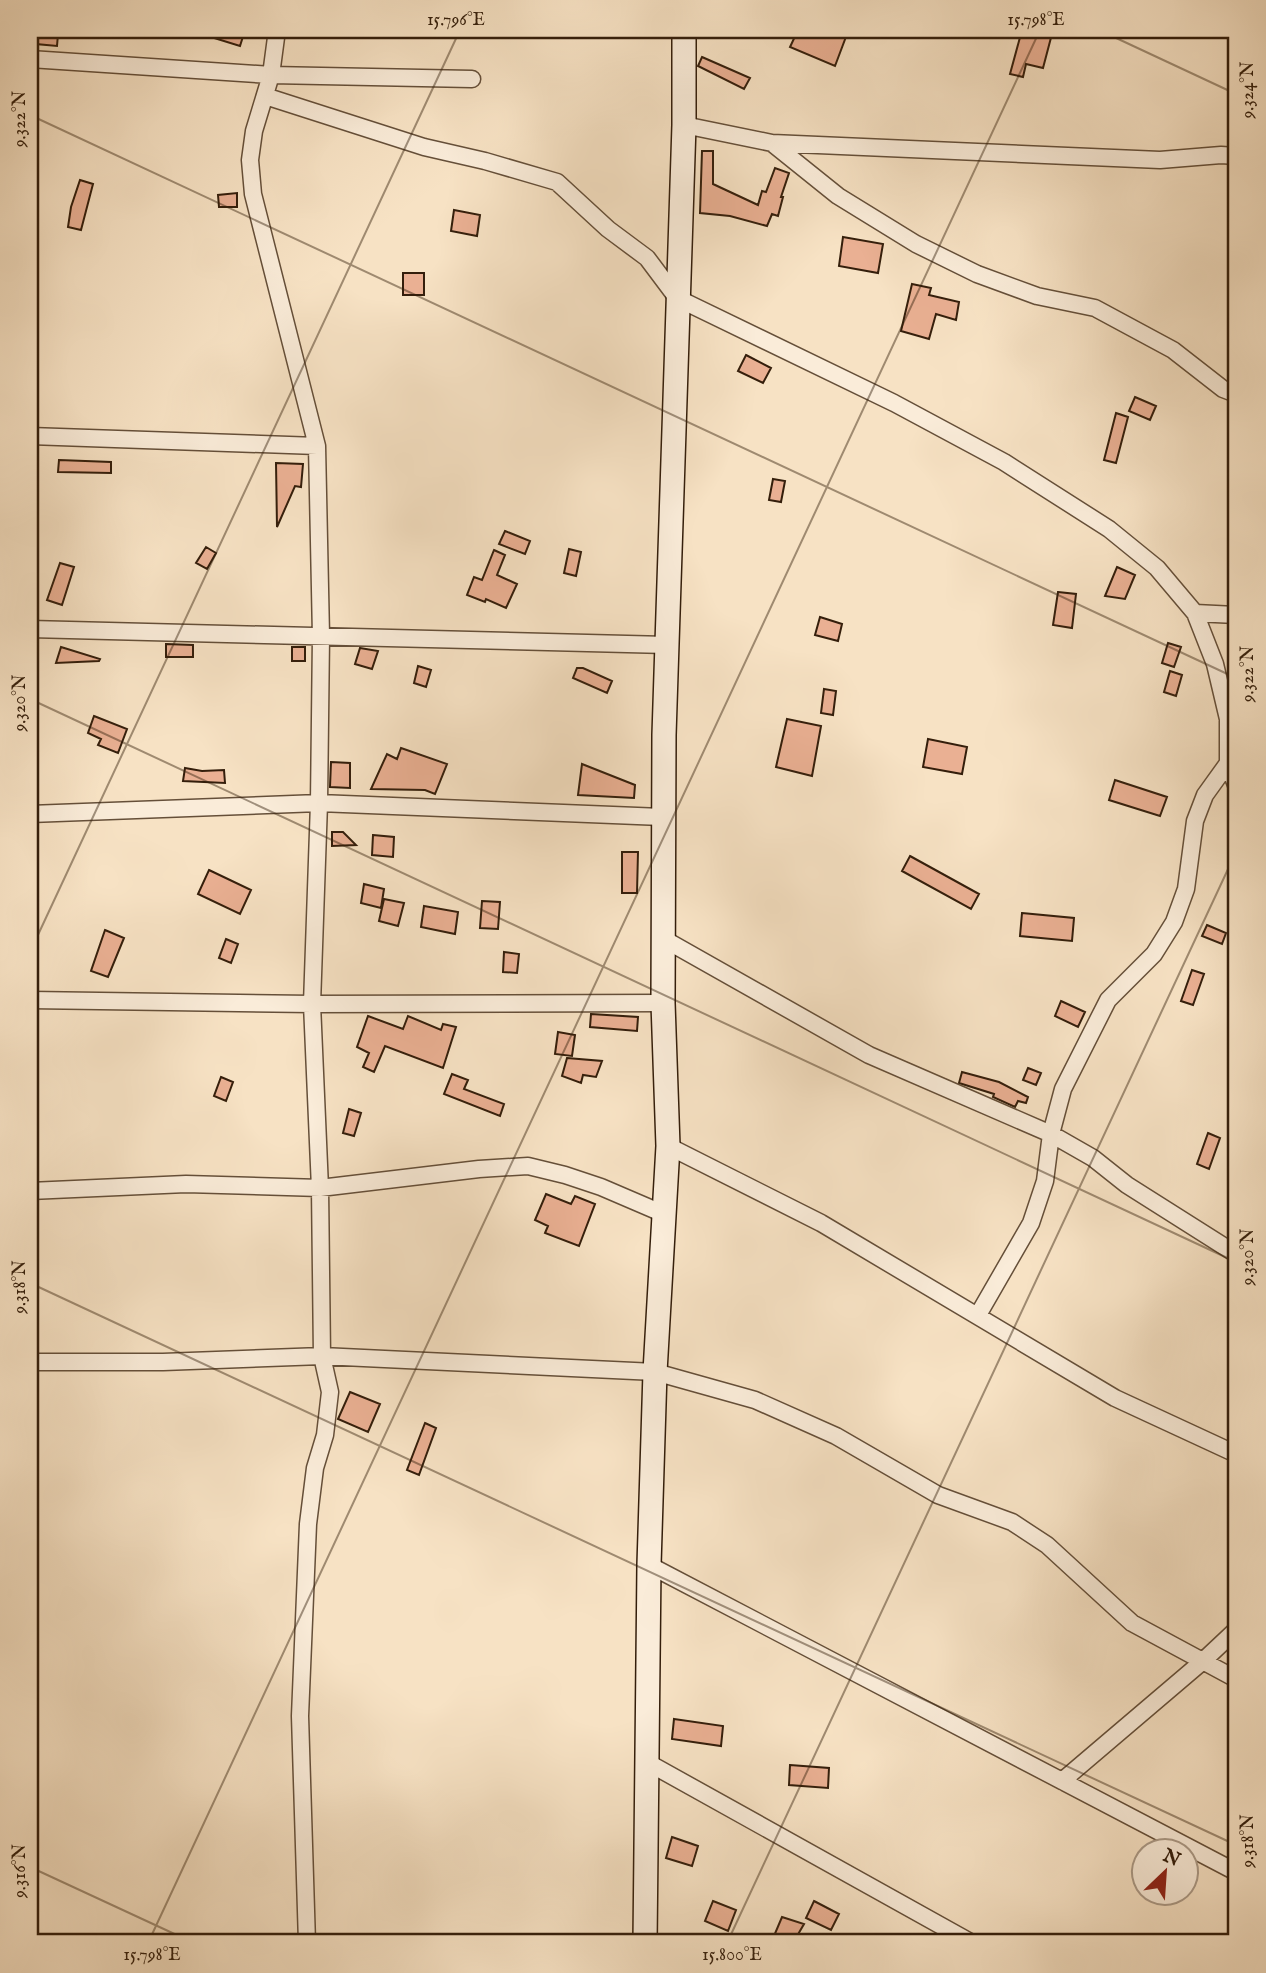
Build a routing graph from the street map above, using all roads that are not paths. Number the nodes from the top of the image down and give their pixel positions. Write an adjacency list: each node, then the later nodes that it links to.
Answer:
1 (277, 30): 4 (street)
2 (684, 30): 7 (street)
3 (30, 59): 4 (street)
4 (271, 75): 5 (street); 6 (street)
5 (472, 79)
6 (265, 96): 10 (street); 13 (street)
7 (684, 125): 8 (street); 10 (street)
8 (772, 143): 9 (street); 11 (street)
9 (1236, 156)
10 (677, 298): 14 (street); 18 (street)
11 (1236, 394)
12 (30, 436): 13 (street)
13 (317, 446): 17 (street)
14 (1195, 613): 15 (street); 19 (street)
15 (1236, 615)
16 (30, 629): 17 (street)
17 (321, 636): 18 (street); 21 (street)
18 (667, 645): 23 (street)
19 (1228, 763): 20 (street); 28 (street)
20 (1236, 785)
21 (319, 803): 22 (street); 23 (street); 27 (street)
22 (30, 814)
23 (662, 817): 24 (street)
24 (663, 939): 26 (street); 28 (street)
25 (30, 1000): 27 (street)
26 (663, 1003): 27 (street); 29 (street)
27 (313, 1004): 30 (street)
28 (1051, 1134): 33 (street); 34 (street)
29 (668, 1146): 32 (street); 34 (street)
30 (320, 1188): 31 (street); 32 (street); 35 (street)
31 (30, 1191)
32 (664, 1214): 37 (street)
33 (1236, 1254)
34 (978, 1315): 38 (street)
35 (322, 1356): 36 (street); 37 (street); 46 (street)
36 (30, 1362)
37 (655, 1372): 39 (street); 41 (street)
38 (1236, 1454)
39 (649, 1565): 43 (street); 44 (street)
40 (1236, 1630): 41 (street)
41 (1203, 1661): 42 (street); 44 (street)
42 (1236, 1679)
43 (645, 1761): 47 (street); 48 (street)
44 (1062, 1781): 45 (street)
45 (1236, 1871)
46 (307, 1943)
47 (645, 1943)
48 (972, 1943)

